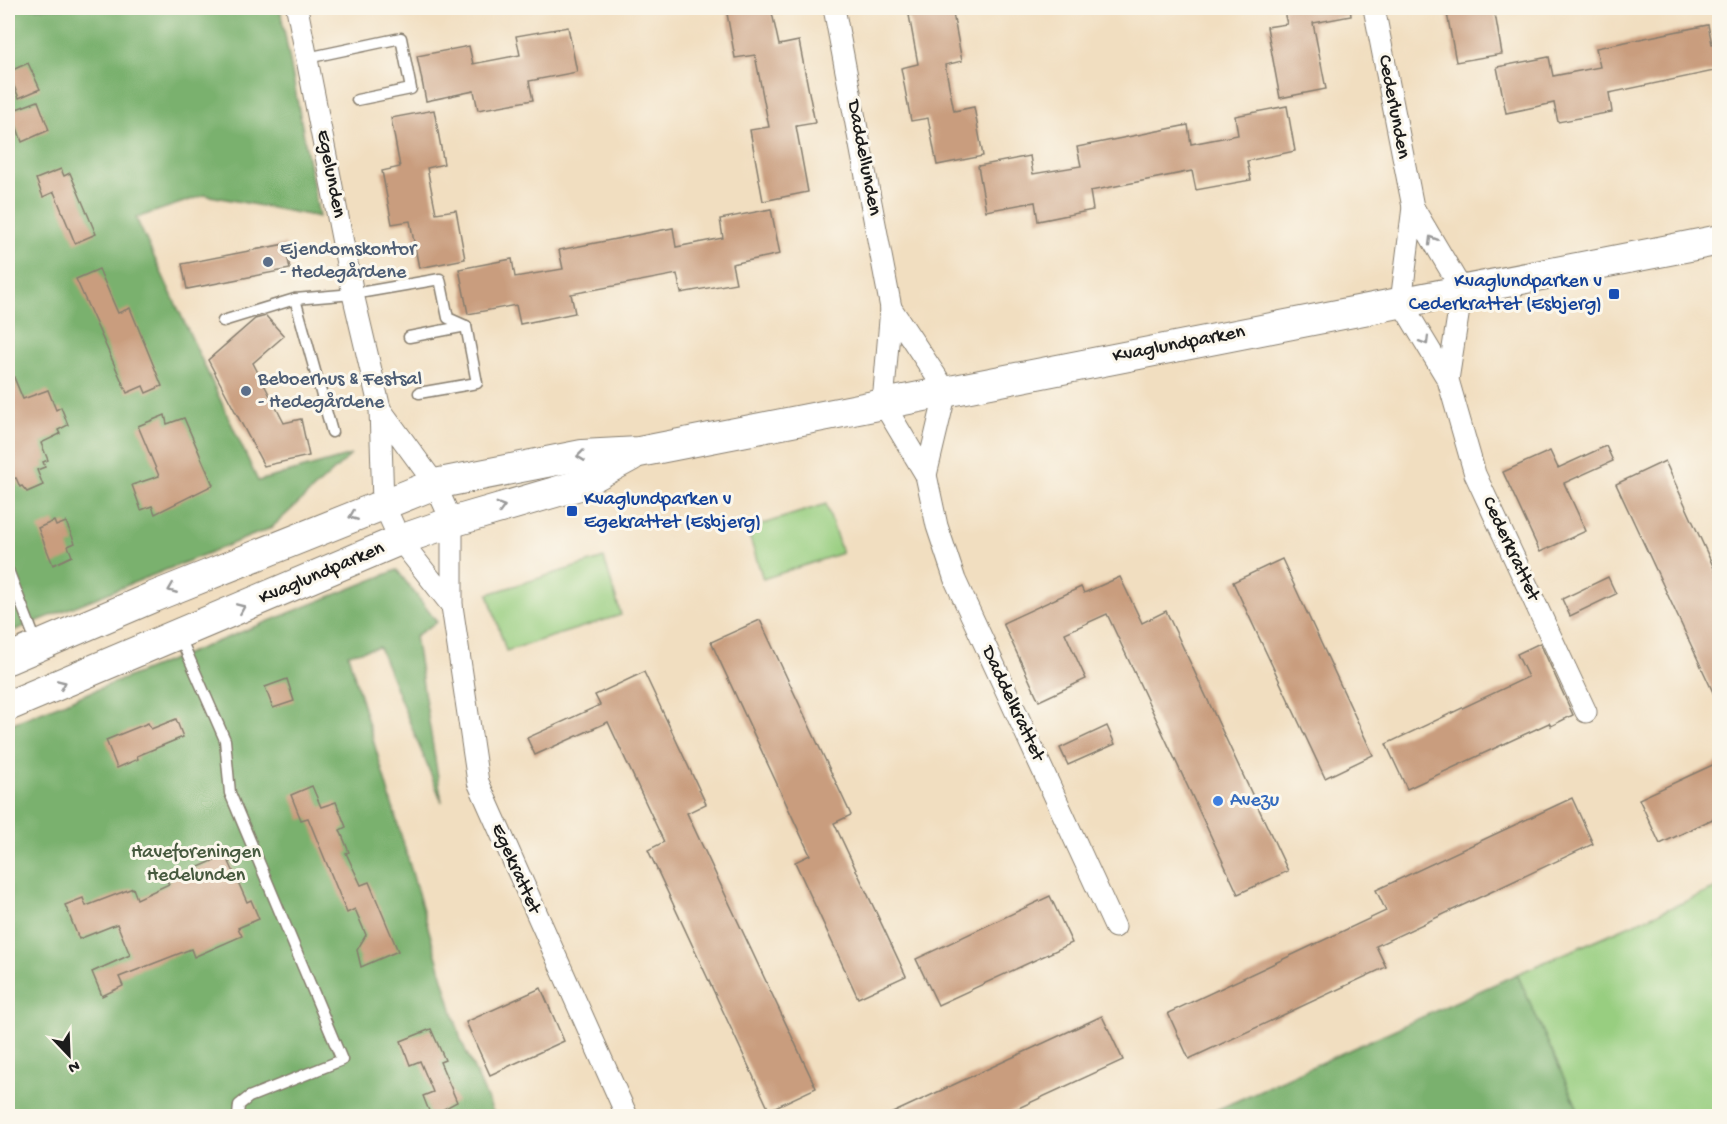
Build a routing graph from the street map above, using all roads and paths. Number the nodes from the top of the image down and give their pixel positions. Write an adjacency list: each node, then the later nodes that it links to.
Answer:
1 (297, 8): 4 (street, Egelunden)
2 (834, 8): 12 (street, Daddellunden)
3 (1374, 8): 6 (street, Cederlunden)
4 (307, 58): 5 (lane); 9 (street, Egelunden)
5 (357, 100)
6 (1413, 207): 8 (street, Cederlunden, one-way to 6); 11 (street, Cederlunden)
7 (1719, 240): 8 (street, Kvaglundparken)
8 (1462, 290): 11 (street, Kvaglundparken); 16 (street, Cederkrattet)
9 (353, 294): 10 (lane); 14 (lane); 20 (street, Egelunden)
10 (295, 299): 13 (lane); 21 (lane)
11 (1401, 302): 16 (street, Cederkrattet, one-way to 16); 17 (street, Kvaglundparken)
12 (891, 308): 17 (street, Daddellunden); 19 (street, Daddellunden)
13 (223, 321)
14 (466, 326): 15 (lane); 18 (lane)
15 (409, 337)
16 (1448, 380): 34 (street, Cederkrattet)
17 (945, 391): 19 (street, Kvaglundparken); 23 (street, Daddelkrattet)
18 (419, 393)
19 (883, 403): 22 (street, Kvaglundparken); 23 (street, Daddelkrattet)
20 (380, 410): 24 (street, Egelunden); 25 (street, Egelunden)
21 (332, 432)
22 (639, 452): 24 (street, Kvaglundparken, one-way to 24); 26 (street, Kvaglundparken, one-way to 22)
23 (926, 475): 35 (street, Daddelkrattet)
24 (435, 484): 25 (street, Kvaglundparken); 26 (street, Egelunden)
25 (383, 503): 27 (street, Egelunden); 31 (street, Kvaglundparken, one-way to 31)
26 (452, 522): 27 (street, Kvaglundparken); 29 (street, Egekrattet)
27 (400, 540): 29 (street, Egekrattet); 30 (street, Kvaglundparken, one-way to 27)
28 (8, 570): 31 (lane)
29 (452, 606): 37 (street, Egekrattet)
30 (179, 635): 33 (street, Kvaglundparken, one-way to 30); 36 (lane)
31 (38, 647): 32 (street, Kvaglundparken)
32 (8, 659)
33 (8, 706)
34 (1586, 712)
35 (1115, 927)
36 (238, 1116)
37 (627, 1116)

